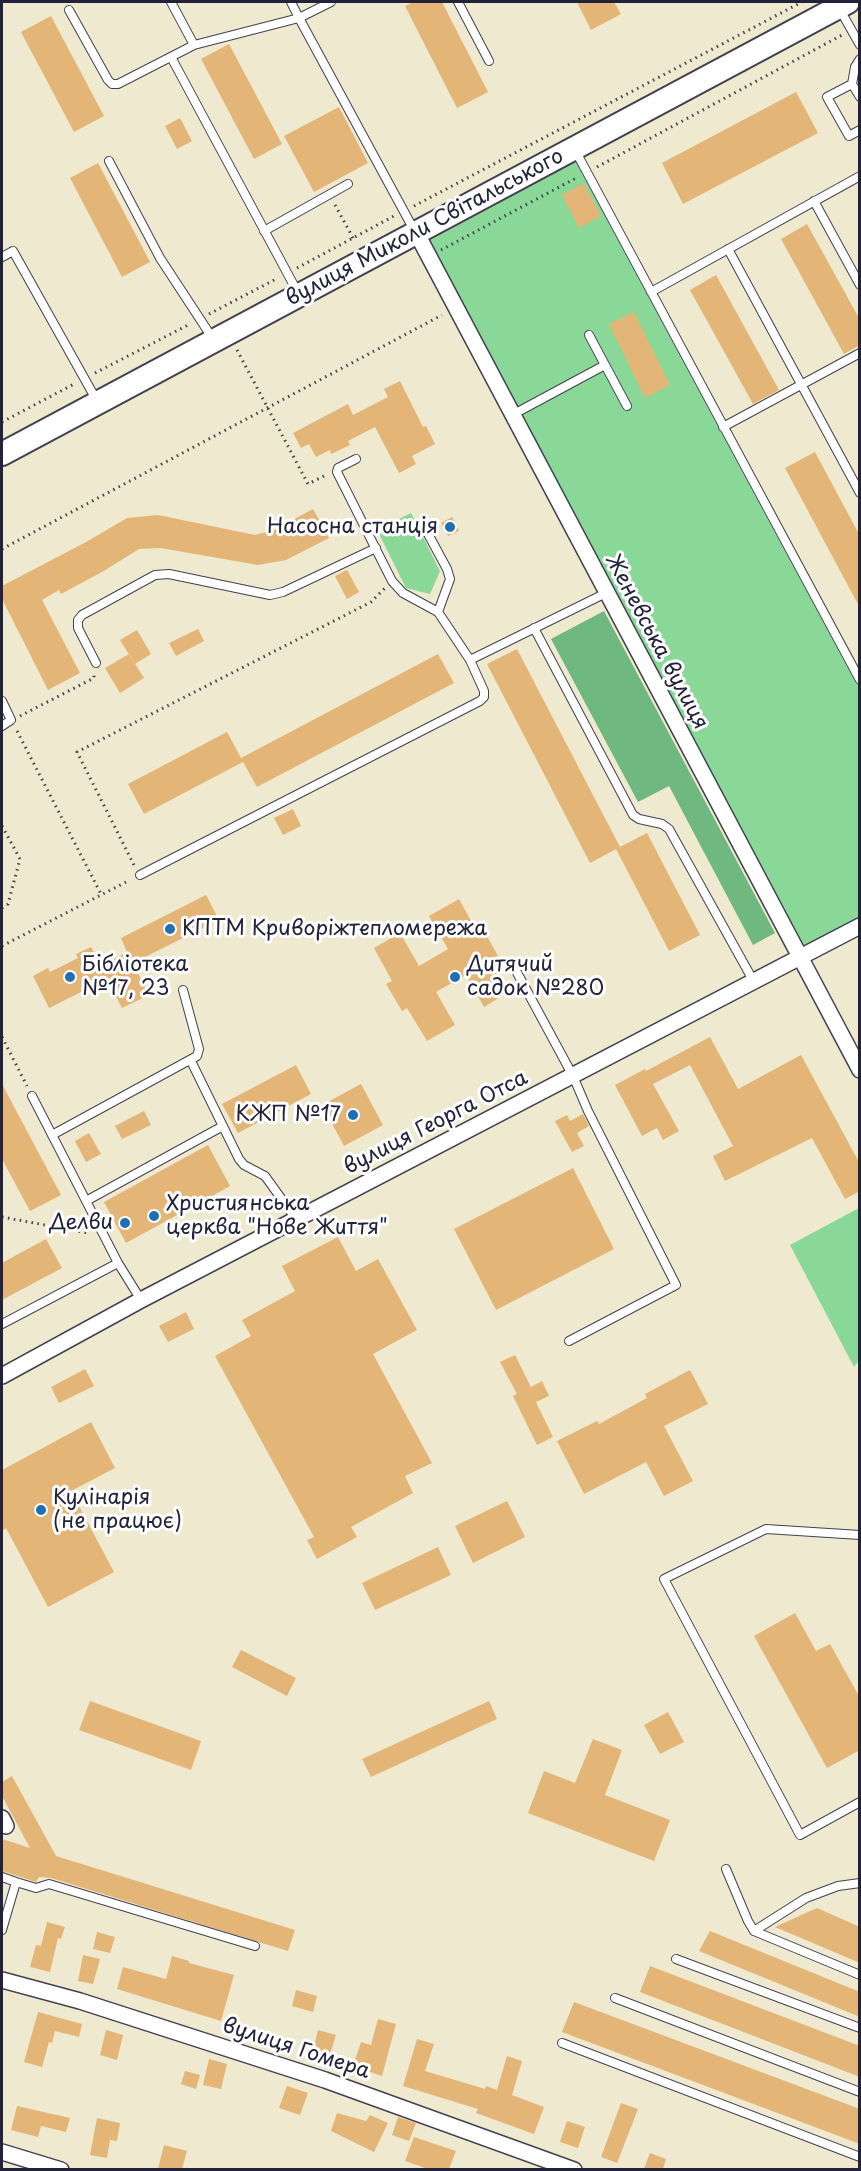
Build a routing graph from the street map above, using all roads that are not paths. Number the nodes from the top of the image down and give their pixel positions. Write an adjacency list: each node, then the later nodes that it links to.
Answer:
1 (171, 2): 8 (lane)
2 (291, 2): 7 (lane)
3 (331, 2): 7 (lane)
4 (458, 2): 12 (lane)
5 (841, 3): 9 (lane); 16 (main road, вулиця Миколи Світальського)
6 (69, 10): 10 (lane)
7 (299, 18): 8 (lane); 22 (lane)
8 (194, 45): 10 (lane)
9 (860, 45)
10 (171, 57): 21 (lane)
11 (860, 59): 13 (lane)
12 (489, 61)
13 (852, 84): 14 (lane); 15 (lane)
14 (860, 97)
15 (860, 130)
16 (574, 148): 22 (main road, вулиця Миколи Світальського); 26 (lane)
17 (109, 161): 29 (lane)
18 (860, 176): 20 (lane)
19 (348, 184): 21 (lane)
20 (814, 201): 23 (lane); 25 (lane)
21 (264, 231): 27 (lane)
22 (416, 232): 27 (main road, вулиця Миколи Світальського); 35 (street, Женевська вулиця)
23 (728, 249): 26 (lane); 32 (lane)
24 (2, 257): 33 (lane)
25 (860, 285)
26 (651, 292): 36 (lane)
27 (299, 295): 29 (main road, вулиця Миколи Світальського)
28 (589, 335): 31 (lane)
29 (221, 337): 33 (main road, вулиця Миколи Світальського)
30 (860, 353): 32 (lane)
31 (605, 365): 34 (lane); 35 (lane)
32 (801, 385): 36 (lane); 39 (lane)
33 (98, 402): 37 (main road, вулиця Миколи Світальського)
34 (627, 406)
35 (512, 415): 42 (street, Женевська вулиця)
36 (723, 427): 47 (lane)
37 (2, 454)
38 (356, 459): 41 (lane)
39 (860, 493)
40 (427, 532): 43 (lane)
41 (376, 548): 43 (lane); 46 (lane)
42 (606, 592): 44 (lane); 52 (street, Женевська вулиця)
43 (438, 612): 45 (lane)
44 (534, 628): 45 (lane); 54 (lane)
45 (470, 660): 50 (lane)
46 (96, 663)
47 (860, 680)
48 (2, 701): 49 (lane)
49 (2, 726)
50 (140, 875)
51 (860, 926): 52 (street, вулиця Георга Отса)
52 (800, 958): 54 (street, вулиця Георга Отса); 57 (street, Женевська вулиця)
53 (514, 966): 58 (lane)
54 (753, 982): 58 (street, вулиця Георга Отса)
55 (183, 990): 56 (lane)
56 (191, 1060): 60 (lane); 61 (lane)
57 (860, 1070)
58 (573, 1076): 63 (street, вулиця Георга Отса); 67 (lane)
59 (32, 1096): 61 (lane)
60 (223, 1126): 62 (lane); 63 (lane)
61 (52, 1135): 62 (lane)
62 (86, 1201): 64 (lane)
63 (296, 1219): 65 (street, вулиця Георга Отса)
64 (118, 1263): 65 (lane); 66 (lane)
65 (141, 1300): 68 (street, вулиця Георга Отса)
66 (2, 1324)
67 (569, 1341)
68 (2, 1376)
69 (860, 1535): 70 (lane)
70 (860, 1802)
71 (726, 1869): 76 (lane)
72 (2, 1877): 73 (lane)
73 (16, 1881): 75 (lane); 77 (lane)
74 (860, 1883): 76 (lane)
75 (2, 1930)
76 (754, 1931): 79 (lane)
77 (255, 1946)
78 (676, 1959): 82 (lane)
79 (860, 1975)
80 (2, 1980): 88 (street, вулиця Гомера)
81 (615, 1998): 84 (lane)
82 (860, 2028)
83 (562, 2043): 86 (lane)
84 (860, 2092)
85 (2, 2152): 87 (street)
86 (860, 2157)
87 (61, 2169)
88 (574, 2169)

